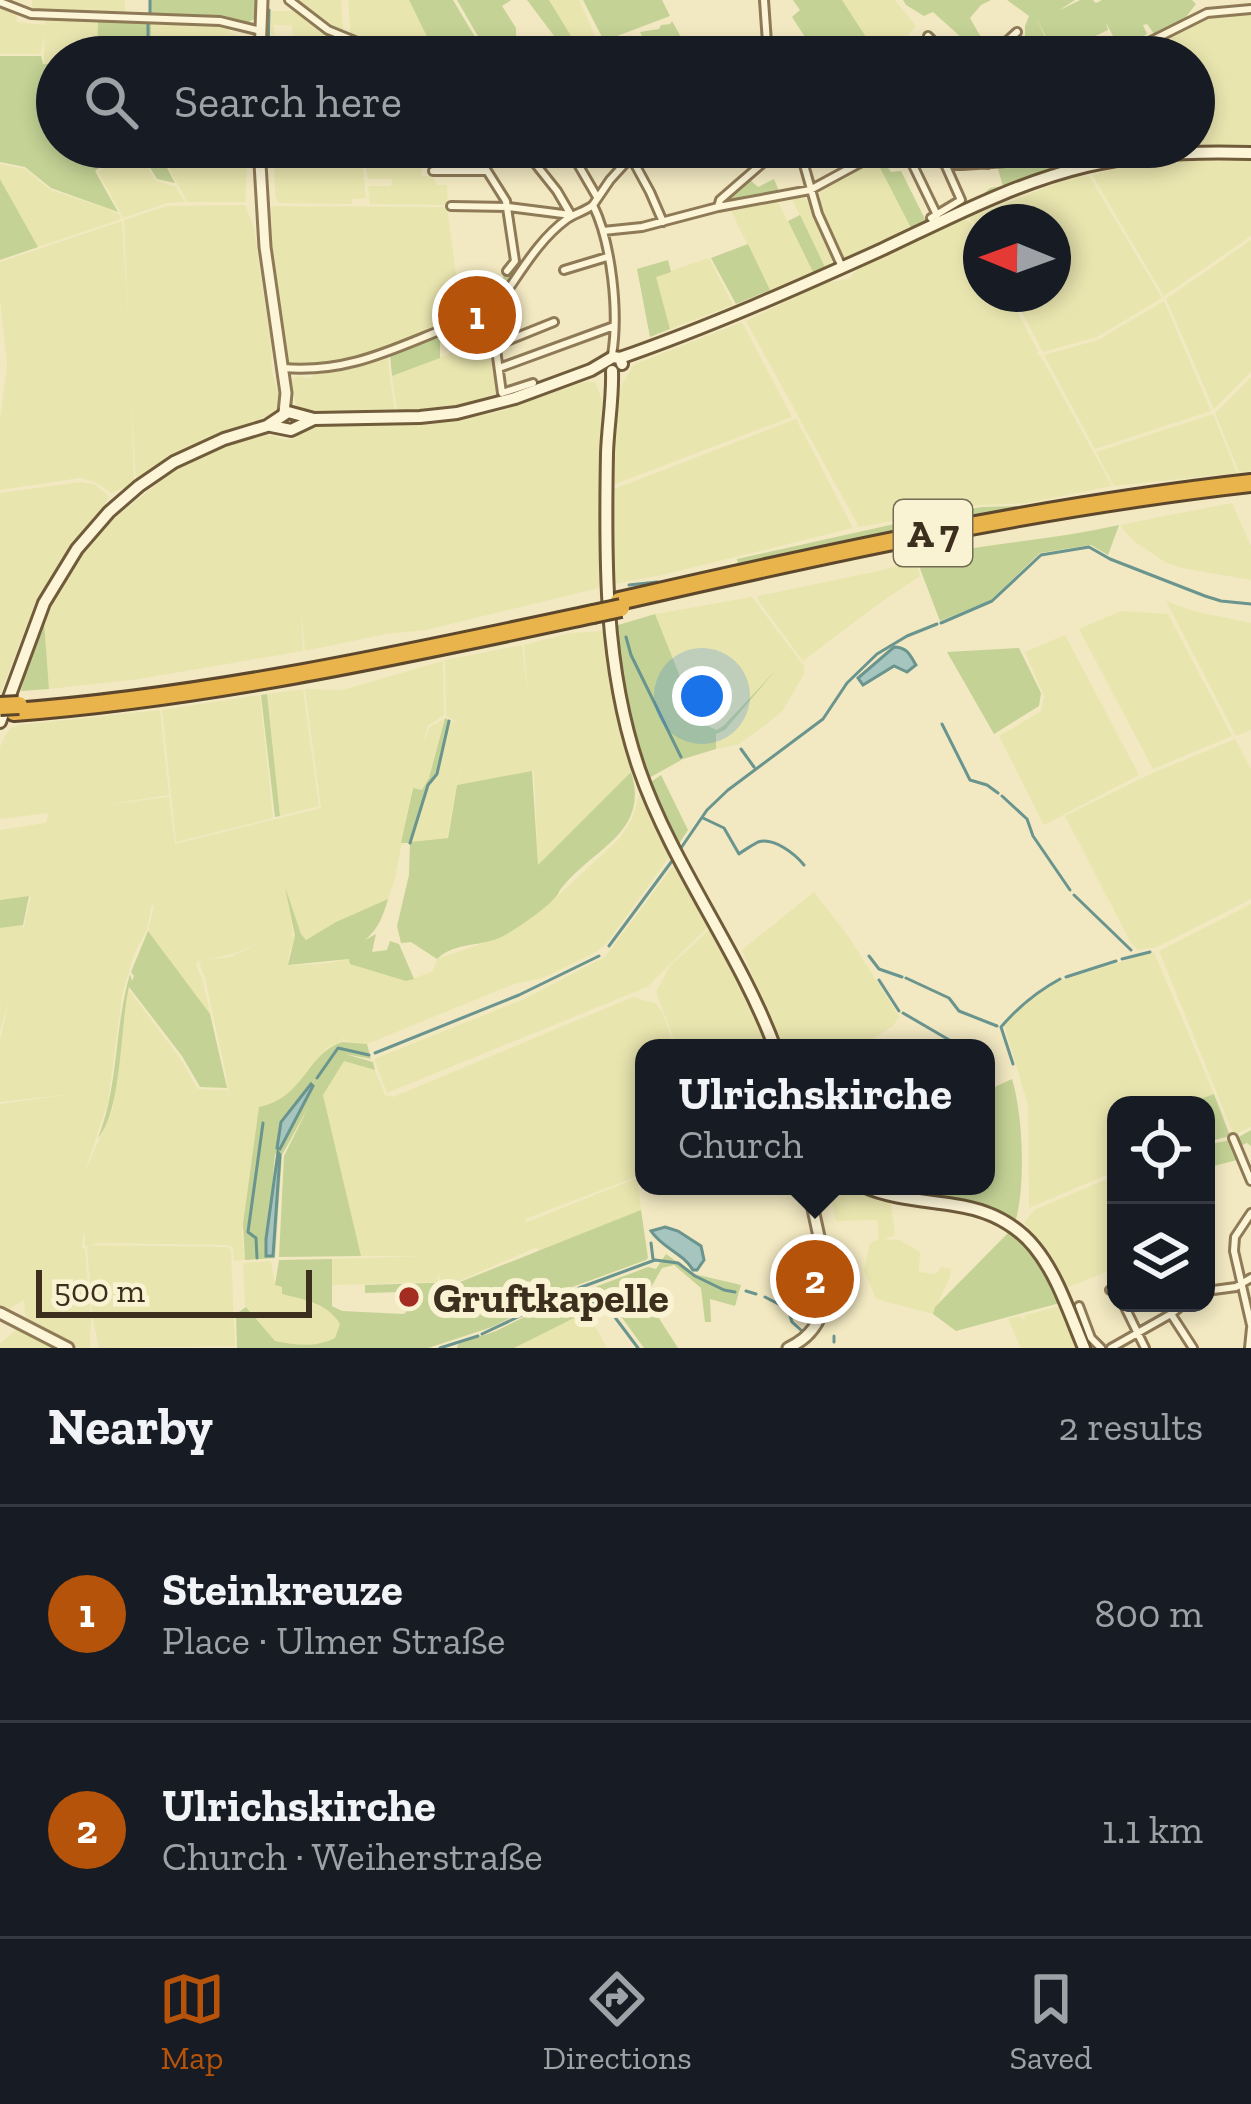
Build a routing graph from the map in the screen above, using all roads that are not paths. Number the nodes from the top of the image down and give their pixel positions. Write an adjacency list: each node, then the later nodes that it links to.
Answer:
1 (262, 0): 6 (street)
2 (289, 0): 9 (street)
3 (764, 0): 10 (street)
4 (0, 2): 6 (street)
5 (1251, 9): 12 (street)
6 (261, 31): 8 (street)
7 (1017, 32): 11 (street)
8 (261, 36)
9 (340, 36)
10 (767, 36)
11 (1013, 36)
12 (1161, 36)
13 (1215, 152): 14 (main road)
14 (1251, 153)
15 (261, 168): 47 (street)
16 (486, 168): 28 (street)
17 (539, 168): 34 (street)
18 (578, 168): 30 (street)
19 (622, 168): 30 (street)
20 (637, 168): 35 (street)
21 (757, 168): 33 (street)
22 (805, 168): 29 (street)
23 (850, 168): 29 (street)
24 (914, 168): 25 (street)
25 (947, 168)
26 (1079, 168): 38 (main road)
27 (433, 171): 28 (street)
28 (488, 171): 32 (street)
29 (810, 190): 33 (street); 38 (street)
30 (595, 201): 34 (street); 36 (street)
31 (452, 206): 32 (street)
32 (508, 207): 34 (street); 40 (street)
33 (718, 207): 35 (street)
34 (571, 214): 41 (street)
35 (663, 222): 36 (street)
36 (603, 232): 37 (street)
37 (607, 257): 39 (street); 43 (street)
38 (842, 268): 45 (main road)
39 (564, 270)
40 (507, 271)
41 (491, 314): 44 (street); 47 (street)
42 (554, 322): 44 (street)
43 (614, 326): 45 (street); 46 (street)
44 (496, 345): 46 (street)
45 (614, 361): 49 (main road); 52 (main road)
46 (499, 368): 48 (street)
47 (284, 371): 49 (street)
48 (533, 382)
49 (290, 419): 51 (main road)
50 (1251, 487): 51 (highway, A 7, bridge)
51 (6, 712)
52 (771, 1039)
53 (1233, 1138): 54 (street)
54 (1251, 1181)
55 (807, 1195): 69 (street)
56 (888, 1195): 70 (main road)
57 (1251, 1214): 59 (street)
58 (1251, 1278): 59 (street)
59 (1242, 1284): 60 (street); 66 (street)
60 (1215, 1288)
61 (1079, 1306): 71 (street)
62 (1127, 1312): 67 (street)
63 (1174, 1312): 65 (street)
64 (1, 1314): 68 (street)
65 (1171, 1315): 67 (street); 74 (street)
66 (1251, 1326): 75 (street)
67 (1137, 1334): 72 (street); 73 (street)
68 (68, 1348)
69 (788, 1348)
70 (1084, 1348)
71 (1101, 1348)
72 (1112, 1348)
73 (1145, 1348)
74 (1193, 1348)
75 (1249, 1348)

